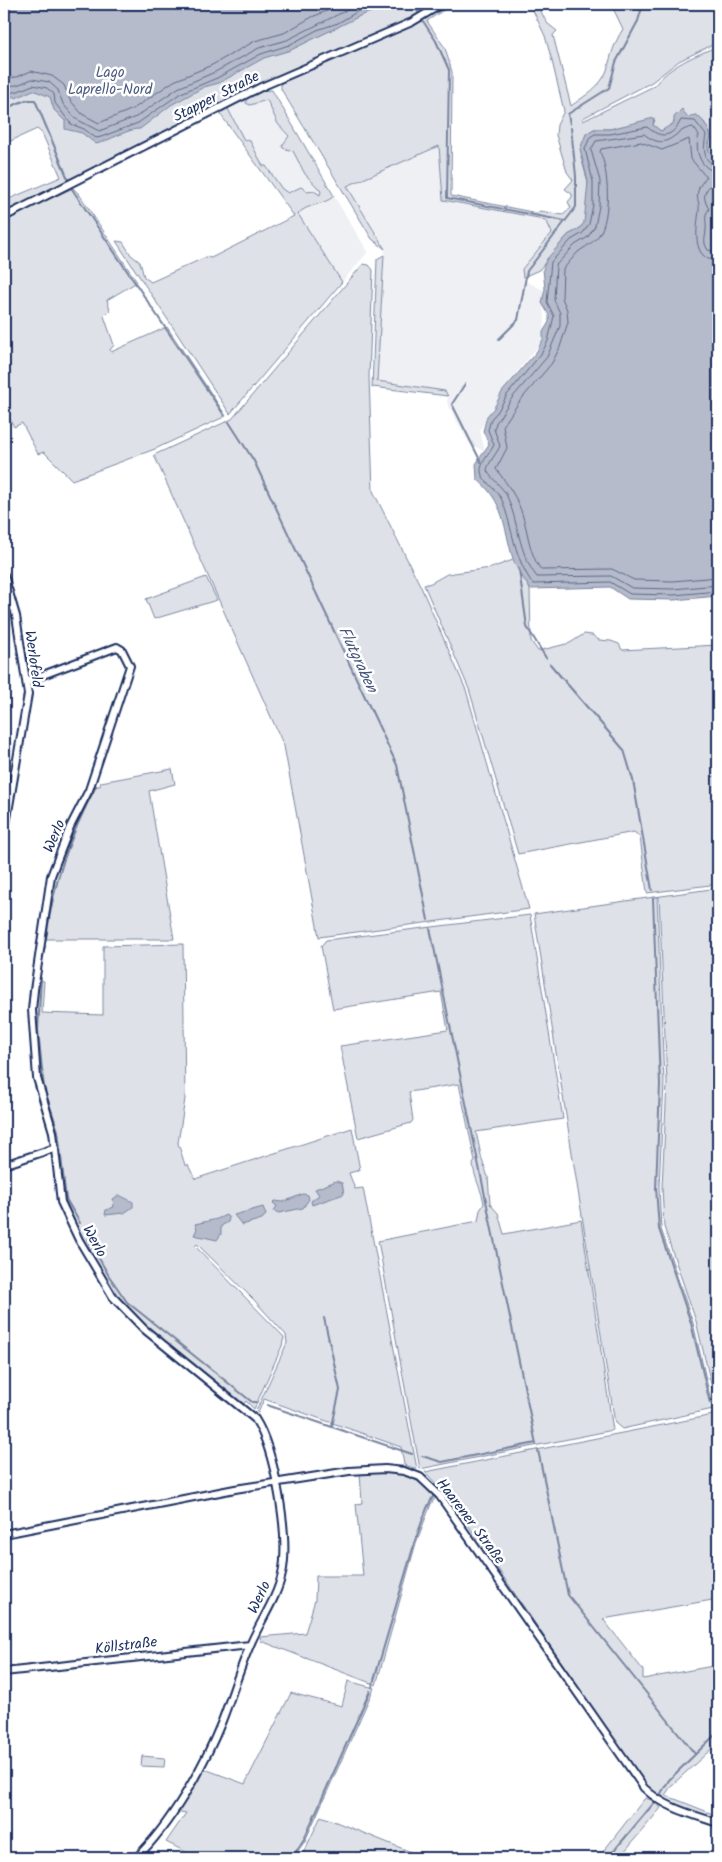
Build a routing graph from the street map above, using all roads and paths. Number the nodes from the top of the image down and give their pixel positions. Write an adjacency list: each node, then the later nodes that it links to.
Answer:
1 (442, 4): 2 (street, Stapper Straße)
2 (4, 217)
3 (4, 574): 4 (street, Werlofeld)
4 (27, 681): 5 (street, Werlofeld); 6 (street, Werlo)
5 (4, 836)
6 (55, 1148): 7 (street); 8 (street, Werlo)
7 (4, 1165)
8 (277, 1482): 9 (street, Haarener Straße); 10 (street, Werlo); 12 (street, Haarener Straße)
9 (4, 1534)
10 (250, 1645): 11 (street, Köllstraße); 13 (street, Werlo)
11 (4, 1672)
12 (718, 1823)
13 (136, 1858)

